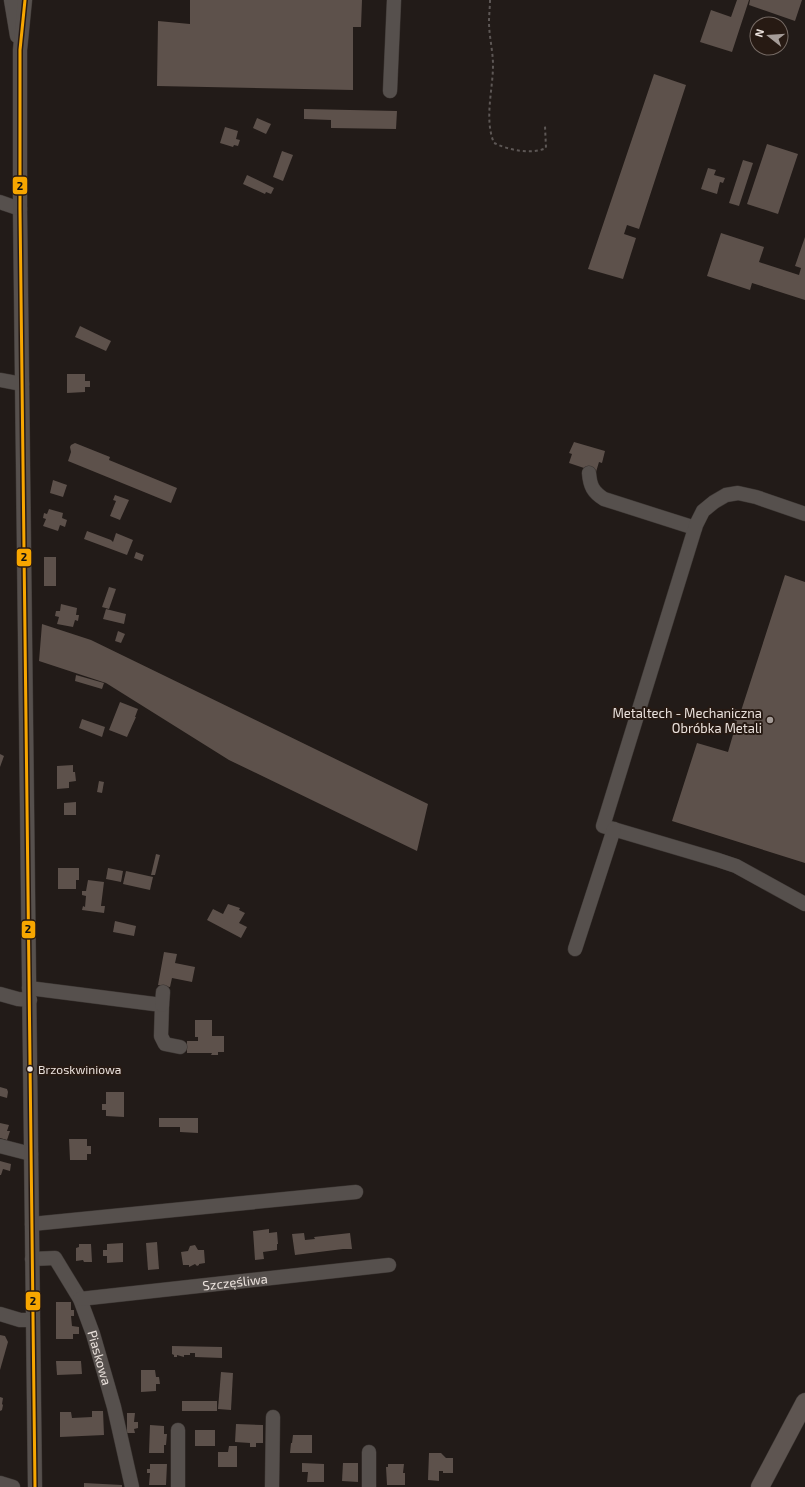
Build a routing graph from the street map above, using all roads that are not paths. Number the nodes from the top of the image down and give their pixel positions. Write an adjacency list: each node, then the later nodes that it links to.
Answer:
1 (12, 0): 4 (street)
2 (25, 0): 4 (street)
3 (394, 0): 5 (street)
4 (20, 50): 7 (street)
5 (390, 91)
6 (0, 202): 7 (street)
7 (20, 209): 9 (street)
8 (0, 380): 9 (street)
9 (22, 384): 17 (street)
10 (589, 473): 12 (street)
11 (805, 514): 12 (street)
12 (695, 528): 13 (street)
13 (614, 829): 14 (street); 15 (street)
14 (805, 904)
15 (575, 949)
16 (0, 994): 17 (street)
17 (29, 994): 18 (street); 20 (street)
18 (180, 1047)
19 (0, 1146): 20 (street)
20 (31, 1154): 22 (street)
21 (356, 1192): 22 (street)
22 (32, 1224): 23 (street)
23 (32, 1259): 25 (street, Piaskowa); 27 (street)
24 (389, 1265): 25 (street, Szczęśliwa)
25 (80, 1299): 35 (street, Piaskowa)
26 (0, 1314): 27 (street)
27 (32, 1320): 34 (street)
28 (805, 1402): 39 (main road)
29 (273, 1417): 37 (street)
30 (178, 1430): 36 (street)
31 (369, 1452): 38 (street)
32 (0, 1483): 33 (street)
33 (13, 1487)
34 (35, 1487)
35 (132, 1487)
36 (178, 1487)
37 (272, 1487)
38 (369, 1487)
39 (760, 1487)

